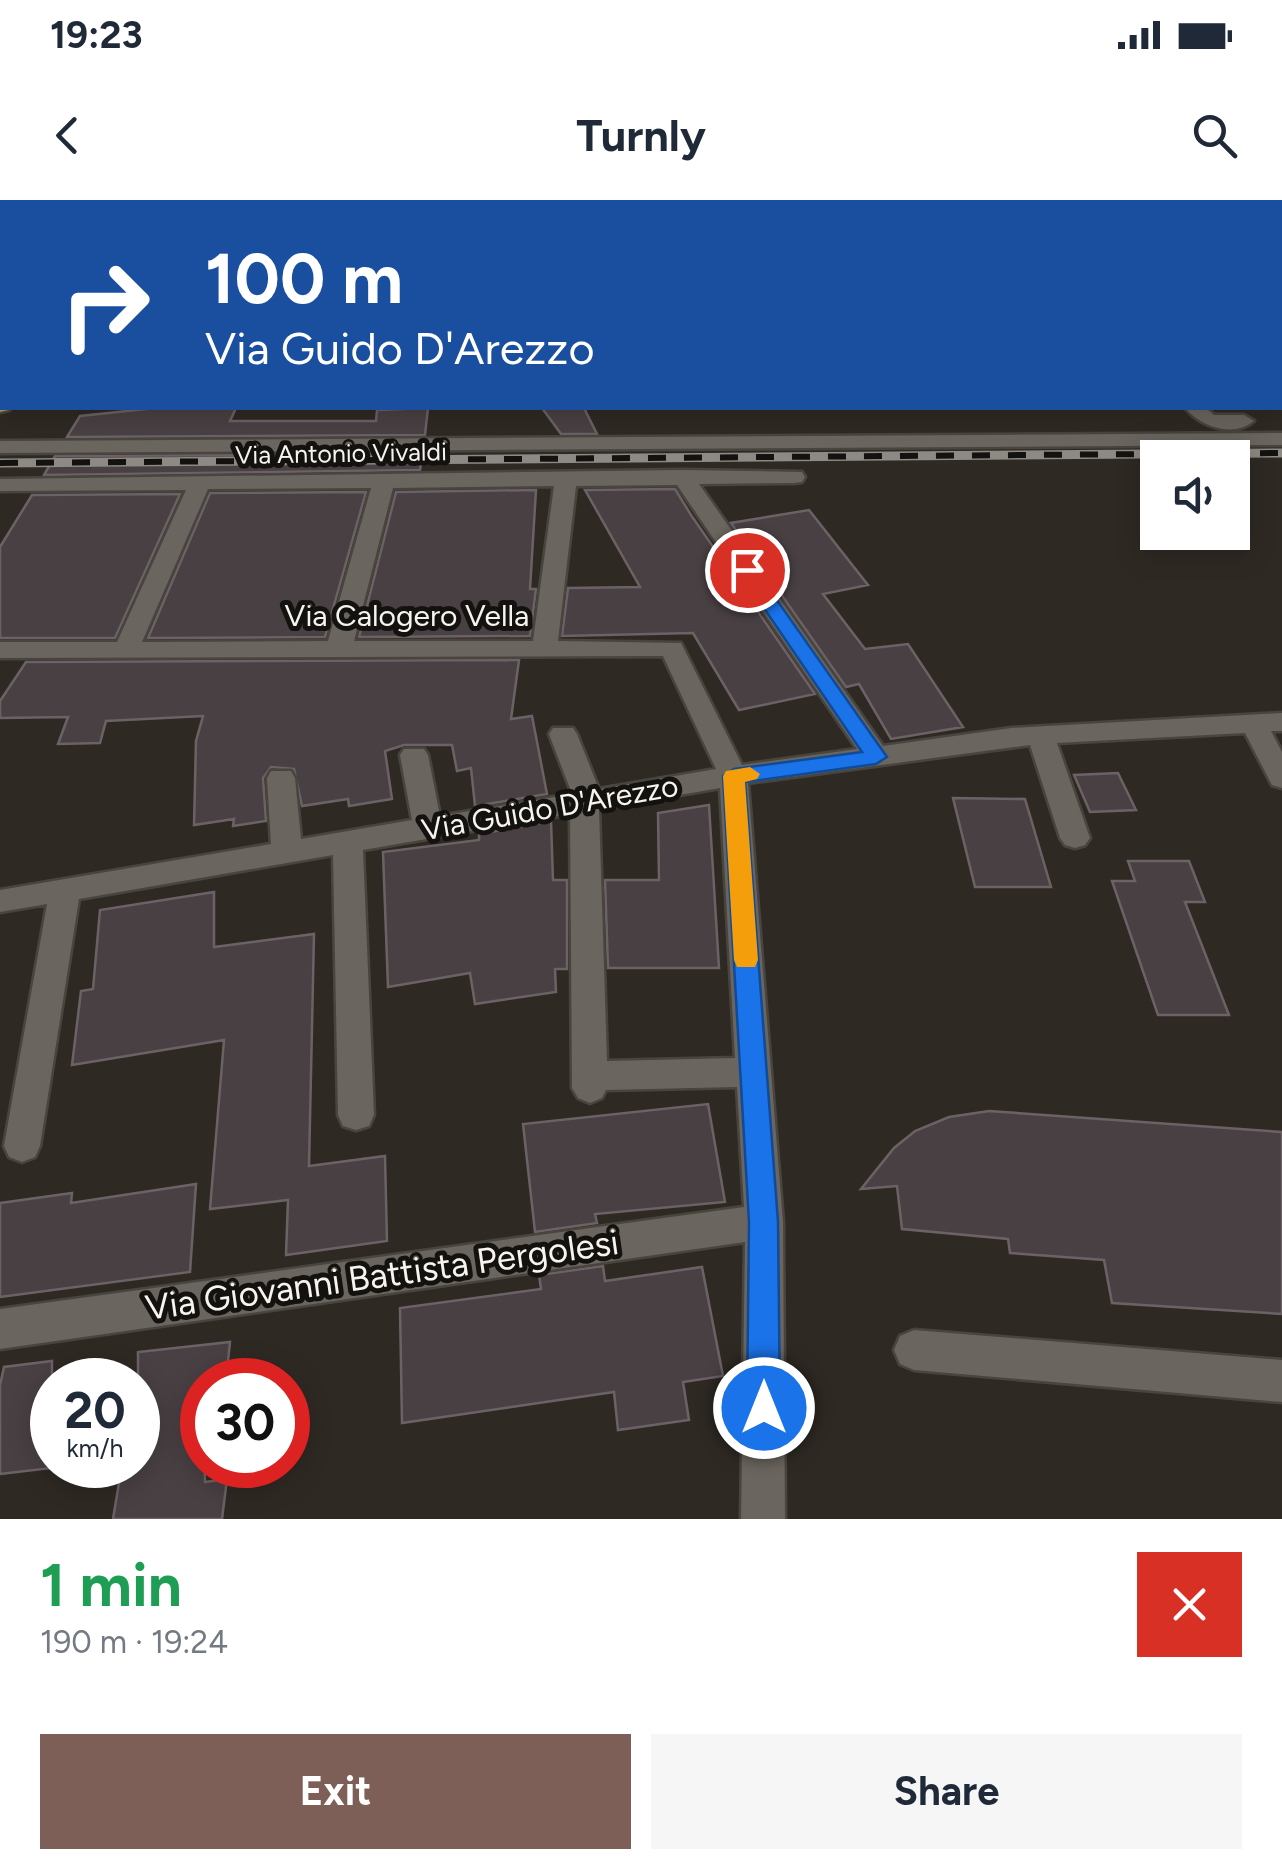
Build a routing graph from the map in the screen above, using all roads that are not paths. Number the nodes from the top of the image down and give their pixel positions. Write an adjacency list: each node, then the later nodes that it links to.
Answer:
1 (1197, 410): 2 (street)
2 (1282, 420)
3 (1282, 438): 4 (street)
4 (0, 446)
5 (682, 476): 6 (street, Via Antonio Vivaldi); 7 (street, Via Antonio Vivaldi); 20 (street)
6 (566, 477): 8 (street, Via Antonio Vivaldi); 12 (street)
7 (794, 477)
8 (384, 480): 9 (street, Via Antonio Vivaldi); 13 (street)
9 (200, 482): 10 (street, Via Antonio Vivaldi); 15 (street)
10 (6, 485): 11 (street)
11 (0, 505)
12 (545, 648): 13 (street, Via Calogero Vella); 21 (street, Via Calogero Vella)
13 (340, 649): 15 (street, Via Calogero Vella)
14 (0, 650): 15 (street, Via Calogero Vella)
15 (126, 650)
16 (1268, 723): 18 (street, Via Guido D'Arezzo); 23 (street)
17 (562, 734): 24 (street)
18 (1041, 736): 20 (street, Via Guido D'Arezzo); 26 (street)
19 (414, 755): 25 (street)
20 (876, 757): 21 (street, Via Guido D'Arezzo)
21 (734, 776): 24 (street, Via Guido D'Arezzo); 31 (street)
22 (281, 778): 28 (street)
23 (1282, 778)
24 (586, 802): 25 (street, Via Guido D'Arezzo); 31 (street)
25 (428, 828): 27 (street, Via Guido D'Arezzo)
26 (1075, 838)
27 (348, 842): 28 (street, Via Guido D'Arezzo); 32 (street)
28 (287, 852): 29 (street, Via Guido D'Arezzo)
29 (65, 890): 30 (street, Via Guido D'Arezzo); 33 (street)
30 (0, 901)
31 (754, 1072): 34 (street)
32 (356, 1115)
33 (22, 1146)
34 (764, 1222): 35 (street, Via Giovanni Battista Pergolesi); 38 (street)
35 (0, 1329)
36 (914, 1350): 37 (street)
37 (1282, 1381)
38 (763, 1519)

